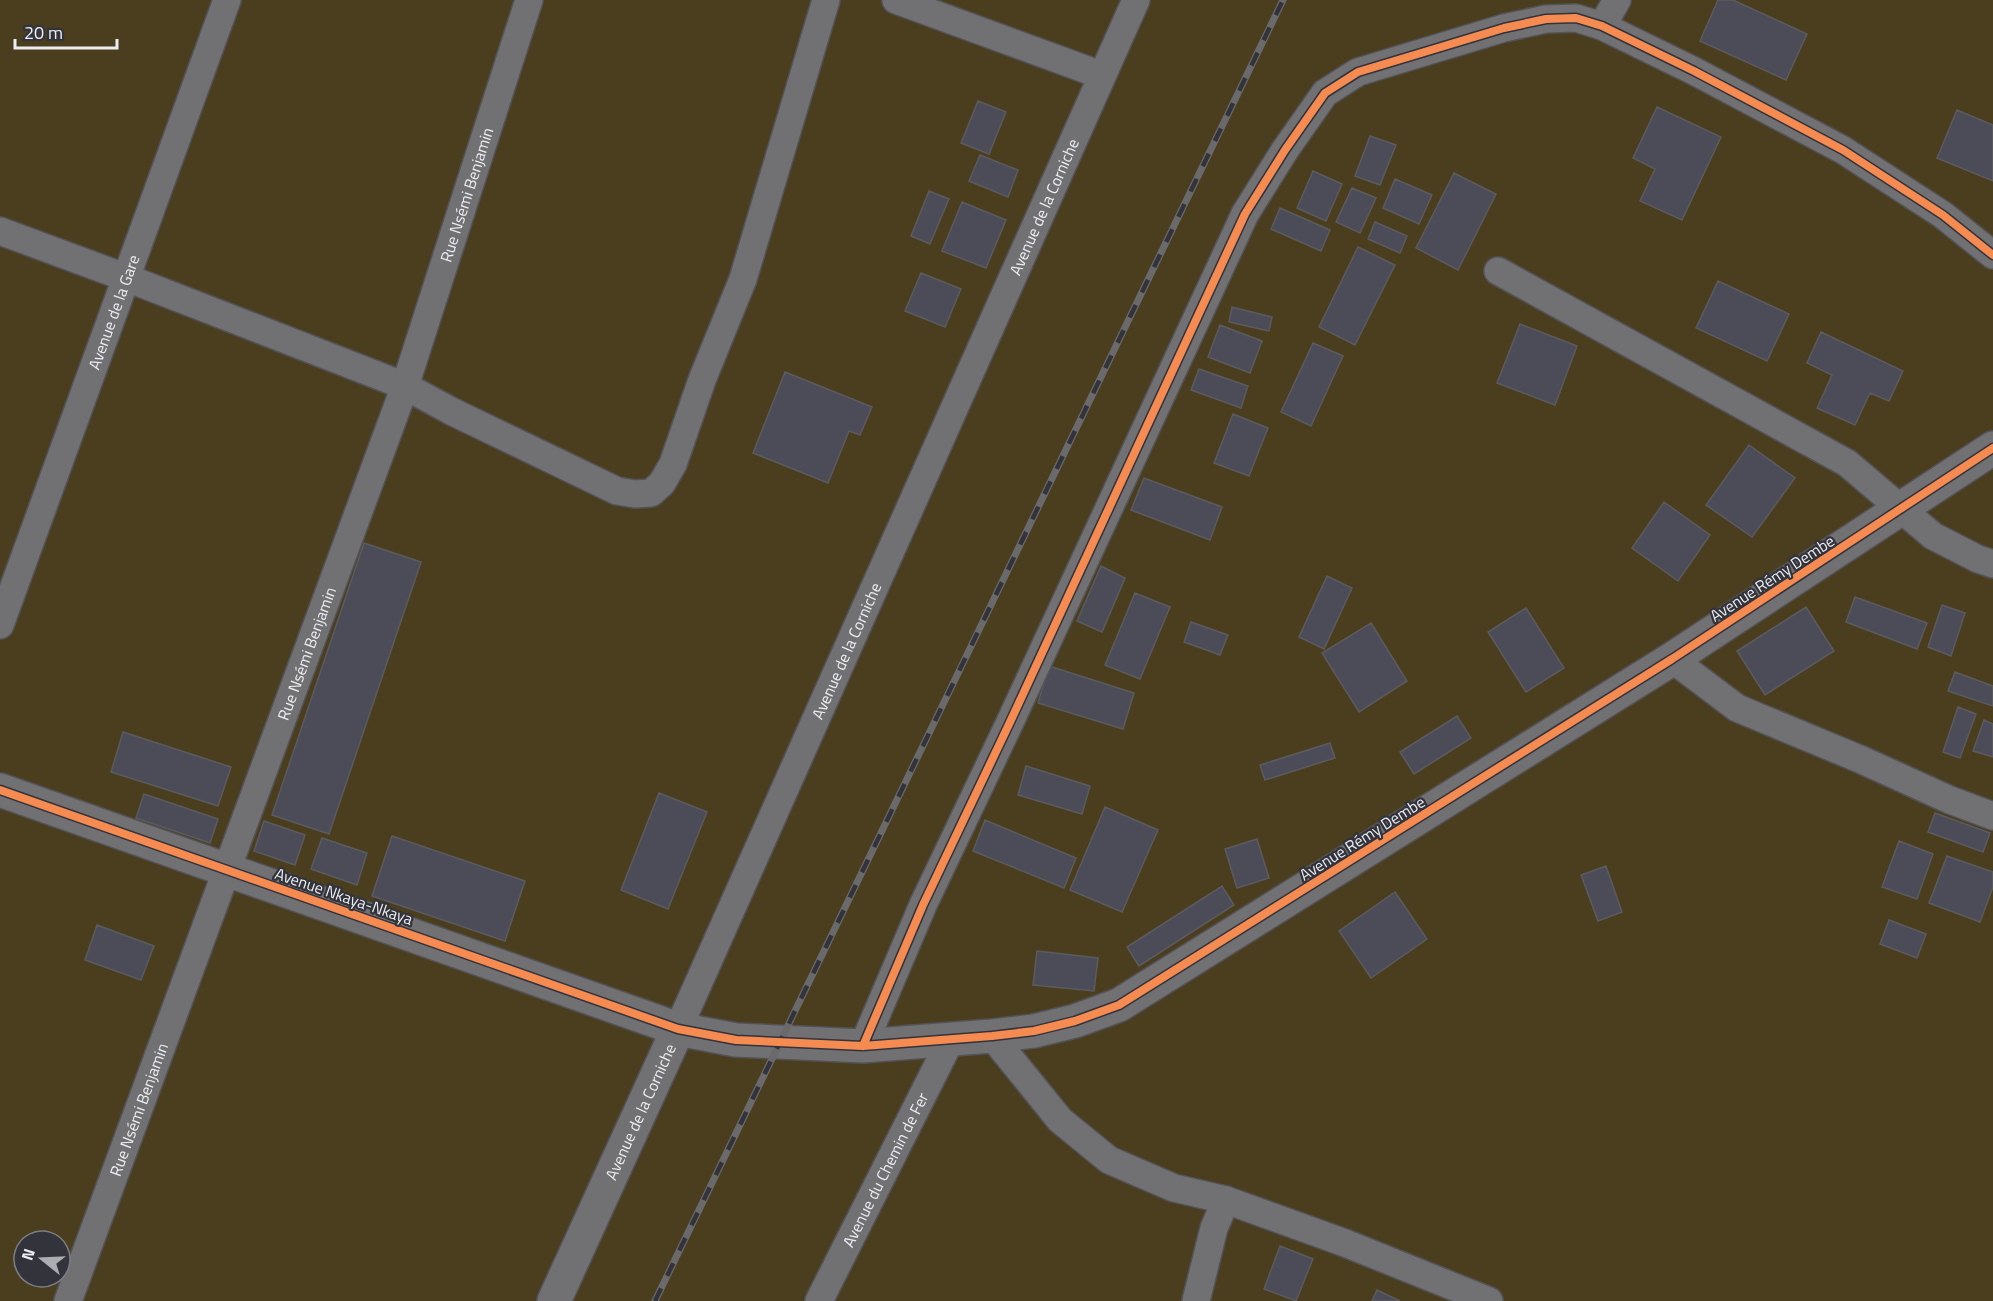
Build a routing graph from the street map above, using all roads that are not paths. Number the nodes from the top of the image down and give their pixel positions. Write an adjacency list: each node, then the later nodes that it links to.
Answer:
1 (227, 0): 12 (street, Avenue de la Gare)
2 (530, 0): 13 (street, Rue Nsémi Benjamin)
3 (826, 0): 13 (street)
4 (896, 0): 8 (street)
5 (1136, 0): 8 (street, Avenue de la Corniche)
6 (1617, 0): 7 (street)
7 (1602, 26): 10 (street); 25 (street)
8 (1101, 75): 22 (street, Avenue de la Corniche)
9 (0, 231): 12 (street)
10 (1993, 255)
11 (1498, 272): 15 (street)
12 (127, 278): 13 (street); 17 (street, Avenue de la Gare)
13 (405, 386): 21 (street, Rue Nsémi Benjamin)
14 (1993, 448): 15 (street, Avenue Rémy Dembe)
15 (1900, 510): 16 (street); 18 (street, Avenue Rémy Dembe)
16 (1993, 564)
17 (0, 625)
18 (1672, 659): 20 (street); 23 (street, Avenue Rémy Dembe)
19 (0, 790): 21 (street, Avenue Nkaya-Nkaya)
20 (1993, 816)
21 (227, 869): 22 (street, Avenue Nkaya-Nkaya); 27 (street, Rue Nsémi Benjamin)
22 (678, 1029): 25 (street, Avenue Rémy Dembe); 28 (street, Avenue de la Corniche)
23 (992, 1036): 24 (street, Avenue Rémy Dembe); 26 (street)
24 (951, 1039): 25 (street, Avenue Rémy Dembe); 29 (street, Avenue du Chemin de Fer)
25 (863, 1046)
26 (1226, 1200): 30 (street); 31 (street)
27 (68, 1301)
28 (554, 1301)
29 (819, 1301)
30 (1196, 1301)
31 (1489, 1301)

